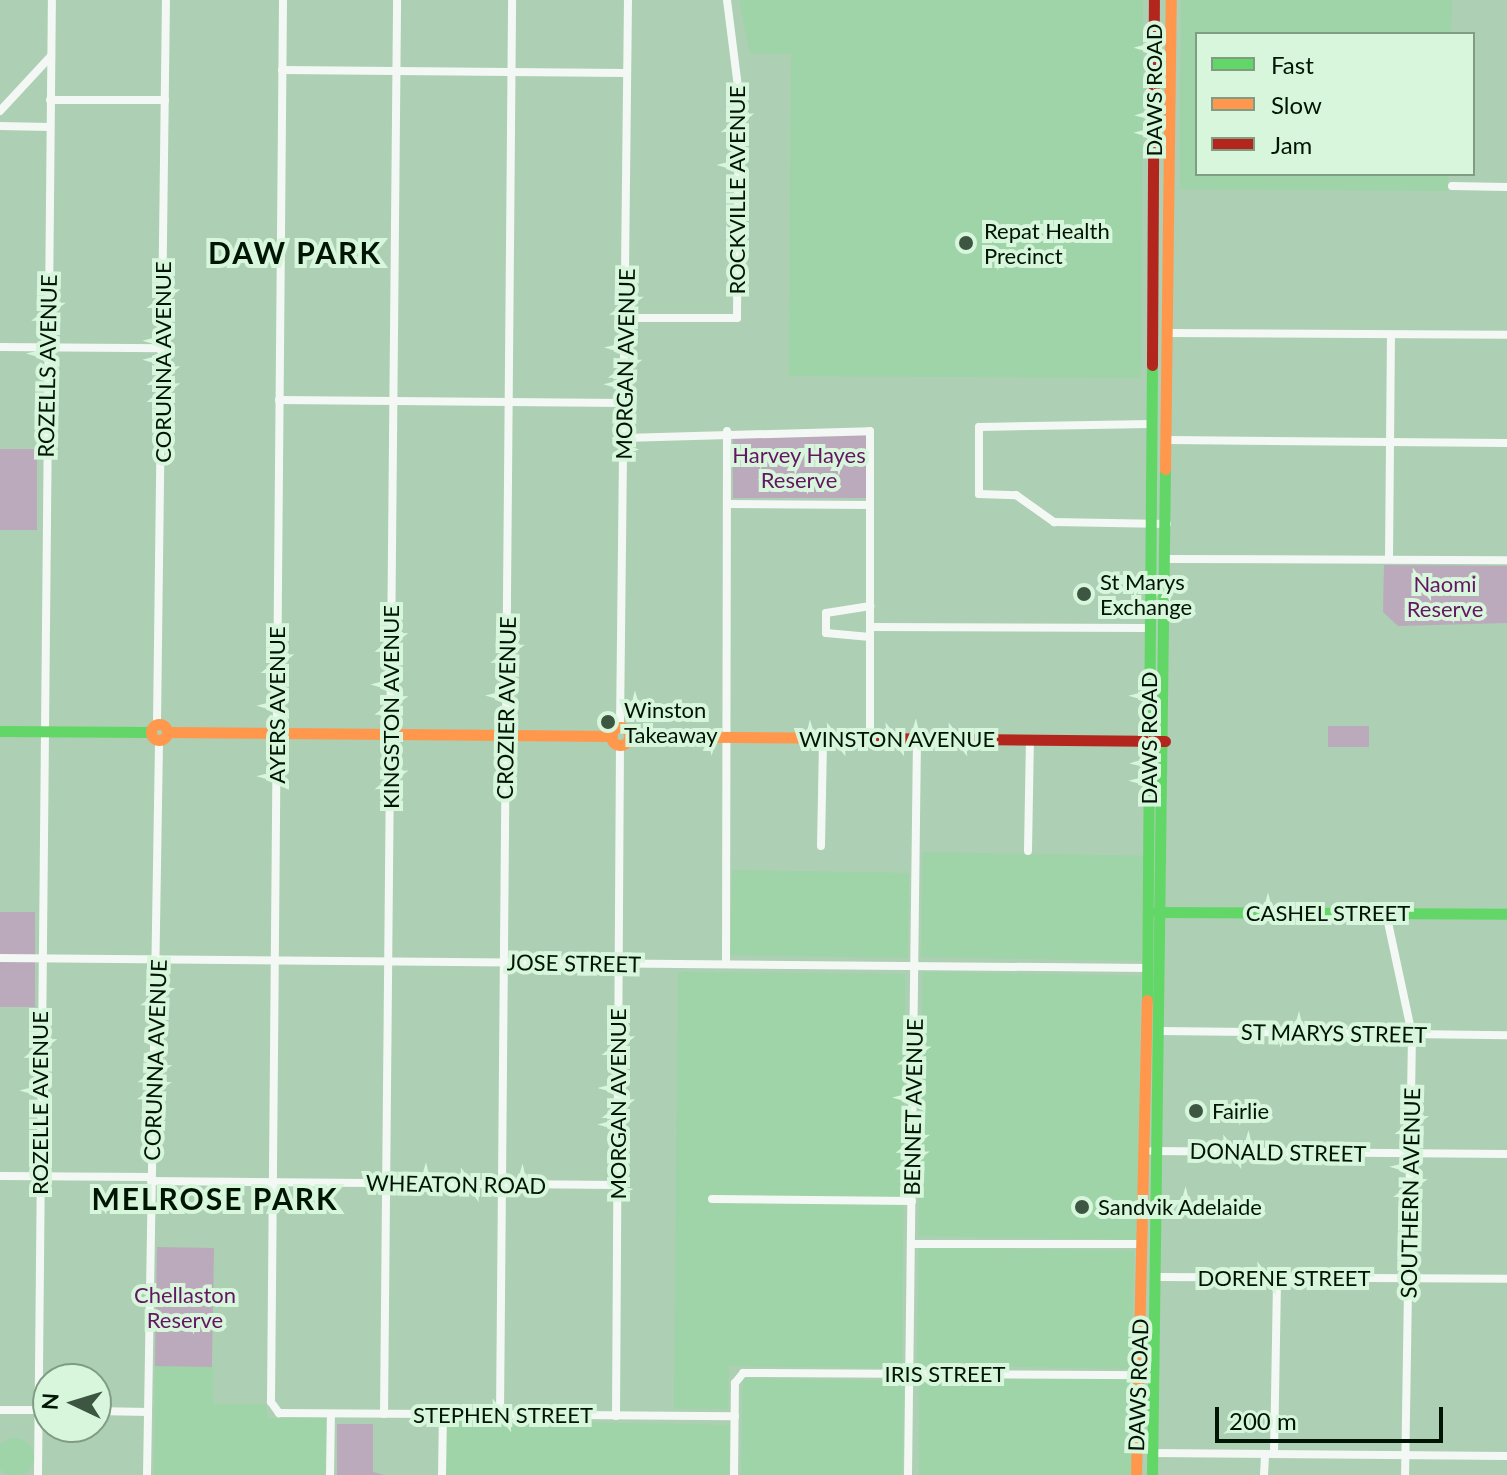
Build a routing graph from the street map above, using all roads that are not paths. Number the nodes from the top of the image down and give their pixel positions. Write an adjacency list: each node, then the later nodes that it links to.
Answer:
1 (52, 0): 11 (street, ROZELLS AVENUE)
2 (166, 0): 17 (street, CORUNNA AVENUE)
3 (283, 0): 12 (street, AYERS AVENUE)
4 (397, 0): 13 (street, KINGSTON AVENUE)
5 (512, 0): 14 (street, CROZIER AVENUE)
6 (628, 0): 15 (street, MORGAN AVENUE)
7 (727, 0): 29 (street, ROCKVILLE AVENUE)
8 (1154, 0): 18 (main road, DAWS ROAD)
9 (1171, 0): 10 (main road, DAWS ROAD)
10 (1171, 50): 18 (main road); 22 (main road, DAWS ROAD)
11 (51, 57): 16 (street, ROZELLS AVENUE); 19 (street)
12 (282, 70): 13 (street); 37 (street, AYERS AVENUE)
13 (396, 71): 14 (street); 38 (street, KINGSTON AVENUE)
14 (512, 72): 15 (street); 39 (street, CROZIER AVENUE)
15 (627, 73): 29 (street, MORGAN AVENUE)
16 (50, 100): 17 (street); 21 (street, ROZELLS AVENUE)
17 (165, 100): 35 (street, CORUNNA AVENUE)
18 (1154, 109): 22 (main road); 23 (main road, DAWS ROAD)
19 (0, 111)
20 (0, 126): 21 (street)
21 (50, 127): 34 (street, ROZELLS AVENUE)
22 (1169, 127): 24 (main road, DAWS ROAD)
23 (1154, 178): 24 (main road); 27 (main road, DAWS ROAD)
24 (1169, 185): 27 (main road); 30 (main road, DAWS ROAD)
25 (1452, 186): 26 (street)
26 (1507, 187)
27 (1154, 194): 28 (main road, DAWS ROAD)
28 (1152, 313): 30 (main road); 36 (main road, DAWS ROAD)
29 (625, 318): 40 (street, MORGAN AVENUE)
30 (1169, 333): 31 (street); 36 (main road); 44 (main road, DAWS ROAD)
31 (1391, 335): 32 (street); 45 (street)
32 (1507, 335)
33 (0, 347): 34 (street)
34 (47, 347): 35 (street); 58 (street, ROZELLS AVENUE)
35 (162, 348): 59 (street, CORUNNA AVENUE)
36 (1152, 359): 41 (main road, DAWS ROAD)
37 (279, 400): 38 (street); 60 (street, AYERS AVENUE)
38 (393, 401): 39 (street); 61 (street, KINGSTON AVENUE)
39 (509, 402): 40 (street); 62 (street, CROZIER AVENUE)
40 (624, 403): 43 (street, MORGAN AVENUE)
41 (1151, 424): 49 (main road, DAWS ROAD); 49 (street)
42 (727, 431): 43 (street); 47 (street); 48 (street)
43 (624, 438): 63 (street, MORGAN AVENUE)
44 (1168, 440): 45 (street); 50 (main road, DAWS ROAD)
45 (1389, 442): 46 (street); 52 (street)
46 (1507, 443)
47 (727, 504): 48 (street); 64 (street)
48 (870, 505): 54 (street)
49 (1151, 523): 50 (street); 55 (main road, DAWS ROAD)
50 (1167, 524): 51 (main road, DAWS ROAD)
51 (1167, 559): 52 (street); 70 (main road, DAWS ROAD)
52 (1389, 559): 53 (street)
53 (1507, 560)
54 (870, 606): 56 (street); 56 (street)
55 (1149, 628): 56 (street); 69 (main road, DAWS ROAD)
56 (870, 632): 66 (street)
57 (0, 731): 58 (main road, WINSTON AVENUE)
58 (43, 731): 59 (main road, WINSTON AVENUE); 78 (street, ROZELLE AVENUE)
59 (159, 732): 60 (main road, WINSTON AVENUE); 79 (street, CORUNNA AVENUE)
60 (277, 734): 61 (main road, WINSTON AVENUE); 80 (street, AYERS AVENUE)
61 (390, 735): 62 (main road, WINSTON AVENUE); 81 (street, KINGSTON AVENUE)
62 (506, 735): 63 (main road, WINSTON AVENUE); 82 (street, CROZIER AVENUE)
63 (620, 736): 64 (main road, WINSTON AVENUE); 83 (street, MORGAN AVENUE)
64 (728, 737): 65 (main road, WINSTON AVENUE); 84 (street)
65 (823, 738): 66 (main road, WINSTON AVENUE); 71 (street)
66 (870, 738): 67 (main road, WINSTON AVENUE)
67 (917, 739): 68 (main road, WINSTON AVENUE); 85 (street, BENNET AVENUE)
68 (1030, 740): 69 (main road, WINSTON AVENUE); 72 (street)
69 (1148, 741): 70 (main road, WINSTON AVENUE); 73 (main road, DAWS ROAD)
70 (1165, 741): 74 (main road, DAWS ROAD)
71 (821, 846)
72 (1028, 851)
73 (1148, 912): 74 (main road, CASHEL STREET); 86 (main road, DAWS ROAD)
74 (1163, 912): 75 (main road, CASHEL STREET); 87 (main road, DAWS ROAD)
75 (1386, 913): 76 (main road, CASHEL STREET); 88 (street, SOUTHERN AVENUE)
76 (1507, 914)
77 (0, 958): 78 (street, JOSE STREET)
78 (42, 958): 79 (street, JOSE STREET); 94 (street, ROZELLE AVENUE)
79 (159, 959): 80 (street, JOSE STREET); 95 (street, CORUNNA AVENUE)
80 (275, 960): 81 (street, JOSE STREET); 96 (street, AYERS AVENUE)
81 (388, 961): 82 (street, JOSE STREET); 97 (street, KINGSTON AVENUE)
82 (504, 962): 83 (street, JOSE STREET); 98 (street, CROZIER AVENUE)
83 (618, 963): 84 (street, JOSE STREET); 99 (street, MORGAN AVENUE)
84 (726, 964): 85 (street, JOSE STREET)
85 (915, 966): 86 (street, JOSE STREET); 101 (street, BENNET AVENUE)
86 (1148, 968): 90 (main road, DAWS ROAD)
87 (1161, 1031): 88 (street, ST MARYS STREET); 90 (main road, DAWS ROAD)
88 (1412, 1034): 89 (street, ST MARYS STREET); 91 (street, SOUTHERN AVENUE)
89 (1507, 1035)
90 (1152, 1151): 91 (street, DONALD STREET); 103 (main road, DAWS ROAD); 104 (main road, DAWS ROAD)
91 (1411, 1153): 92 (street, DONALD STREET); 106 (street, SOUTHERN AVENUE)
92 (1507, 1154)
93 (0, 1176): 94 (street, WHEATON ROAD)
94 (40, 1176): 95 (street, WHEATON ROAD); 108 (street, ROZELLE AVENUE)
95 (151, 1179): 96 (street, WHEATON ROAD); 116 (street, CORUNNA AVENUE)
96 (273, 1182): 97 (street, WHEATON ROAD); 112 (street, AYERS AVENUE)
97 (386, 1183): 98 (street, WHEATON ROAD); 118 (street, KINGSTON AVENUE)
98 (502, 1184): 99 (street, WHEATON ROAD); 120 (street, CROZIER AVENUE)
99 (617, 1185): 121 (street, MORGAN AVENUE)
100 (712, 1199): 101 (street)
101 (912, 1201): 102 (street, BENNET AVENUE)
102 (911, 1244): 103 (street); 109 (street, BENNET AVENUE)
103 (1143, 1244): 110 (main road, DAWS ROAD)
104 (1156, 1277): 105 (street, DORENE STREET); 111 (main road, DAWS ROAD)
105 (1277, 1278): 106 (street, DORENE STREET); 125 (street)
106 (1410, 1279): 107 (street, DORENE STREET); 126 (street, SOUTHERN AVENUE)
107 (1507, 1279)
108 (42, 1363)
109 (910, 1374): 110 (street, IRIS STREET); 122 (street, IRIS STREET); 133 (street, BENNET AVENUE)
110 (1138, 1375): 111 (street, IRIS STREET); 134 (main road, DAWS ROAD)
111 (1154, 1375): 124 (main road, DAWS ROAD)
112 (273, 1409): 117 (street, STEPHEN STREET)
113 (0, 1410): 114 (street)
114 (32, 1410)
115 (112, 1411): 116 (street)
116 (148, 1412): 129 (street, CORUNNA AVENUE)
117 (331, 1414): 118 (street, STEPHEN STREET); 130 (street)
118 (384, 1414): 119 (street, STEPHEN STREET)
119 (443, 1414): 120 (street, STEPHEN STREET); 131 (street)
120 (500, 1415): 121 (street, STEPHEN STREET)
121 (616, 1416): 122 (street, STEPHEN STREET)
122 (735, 1416): 132 (street)
123 (40, 1443): 128 (street, ROZELLE AVENUE)
124 (1153, 1453): 125 (street); 135 (main road, DAWS ROAD)
125 (1270, 1454): 126 (street); 136 (street)
126 (1406, 1455): 127 (street); 137 (street, SOUTHERN AVENUE)
127 (1507, 1456)
128 (38, 1475)
129 (147, 1475)
130 (330, 1475)
131 (442, 1475)
132 (734, 1475)
133 (908, 1475)
134 (1136, 1475)
135 (1152, 1475)
136 (1264, 1475)
137 (1405, 1475)

